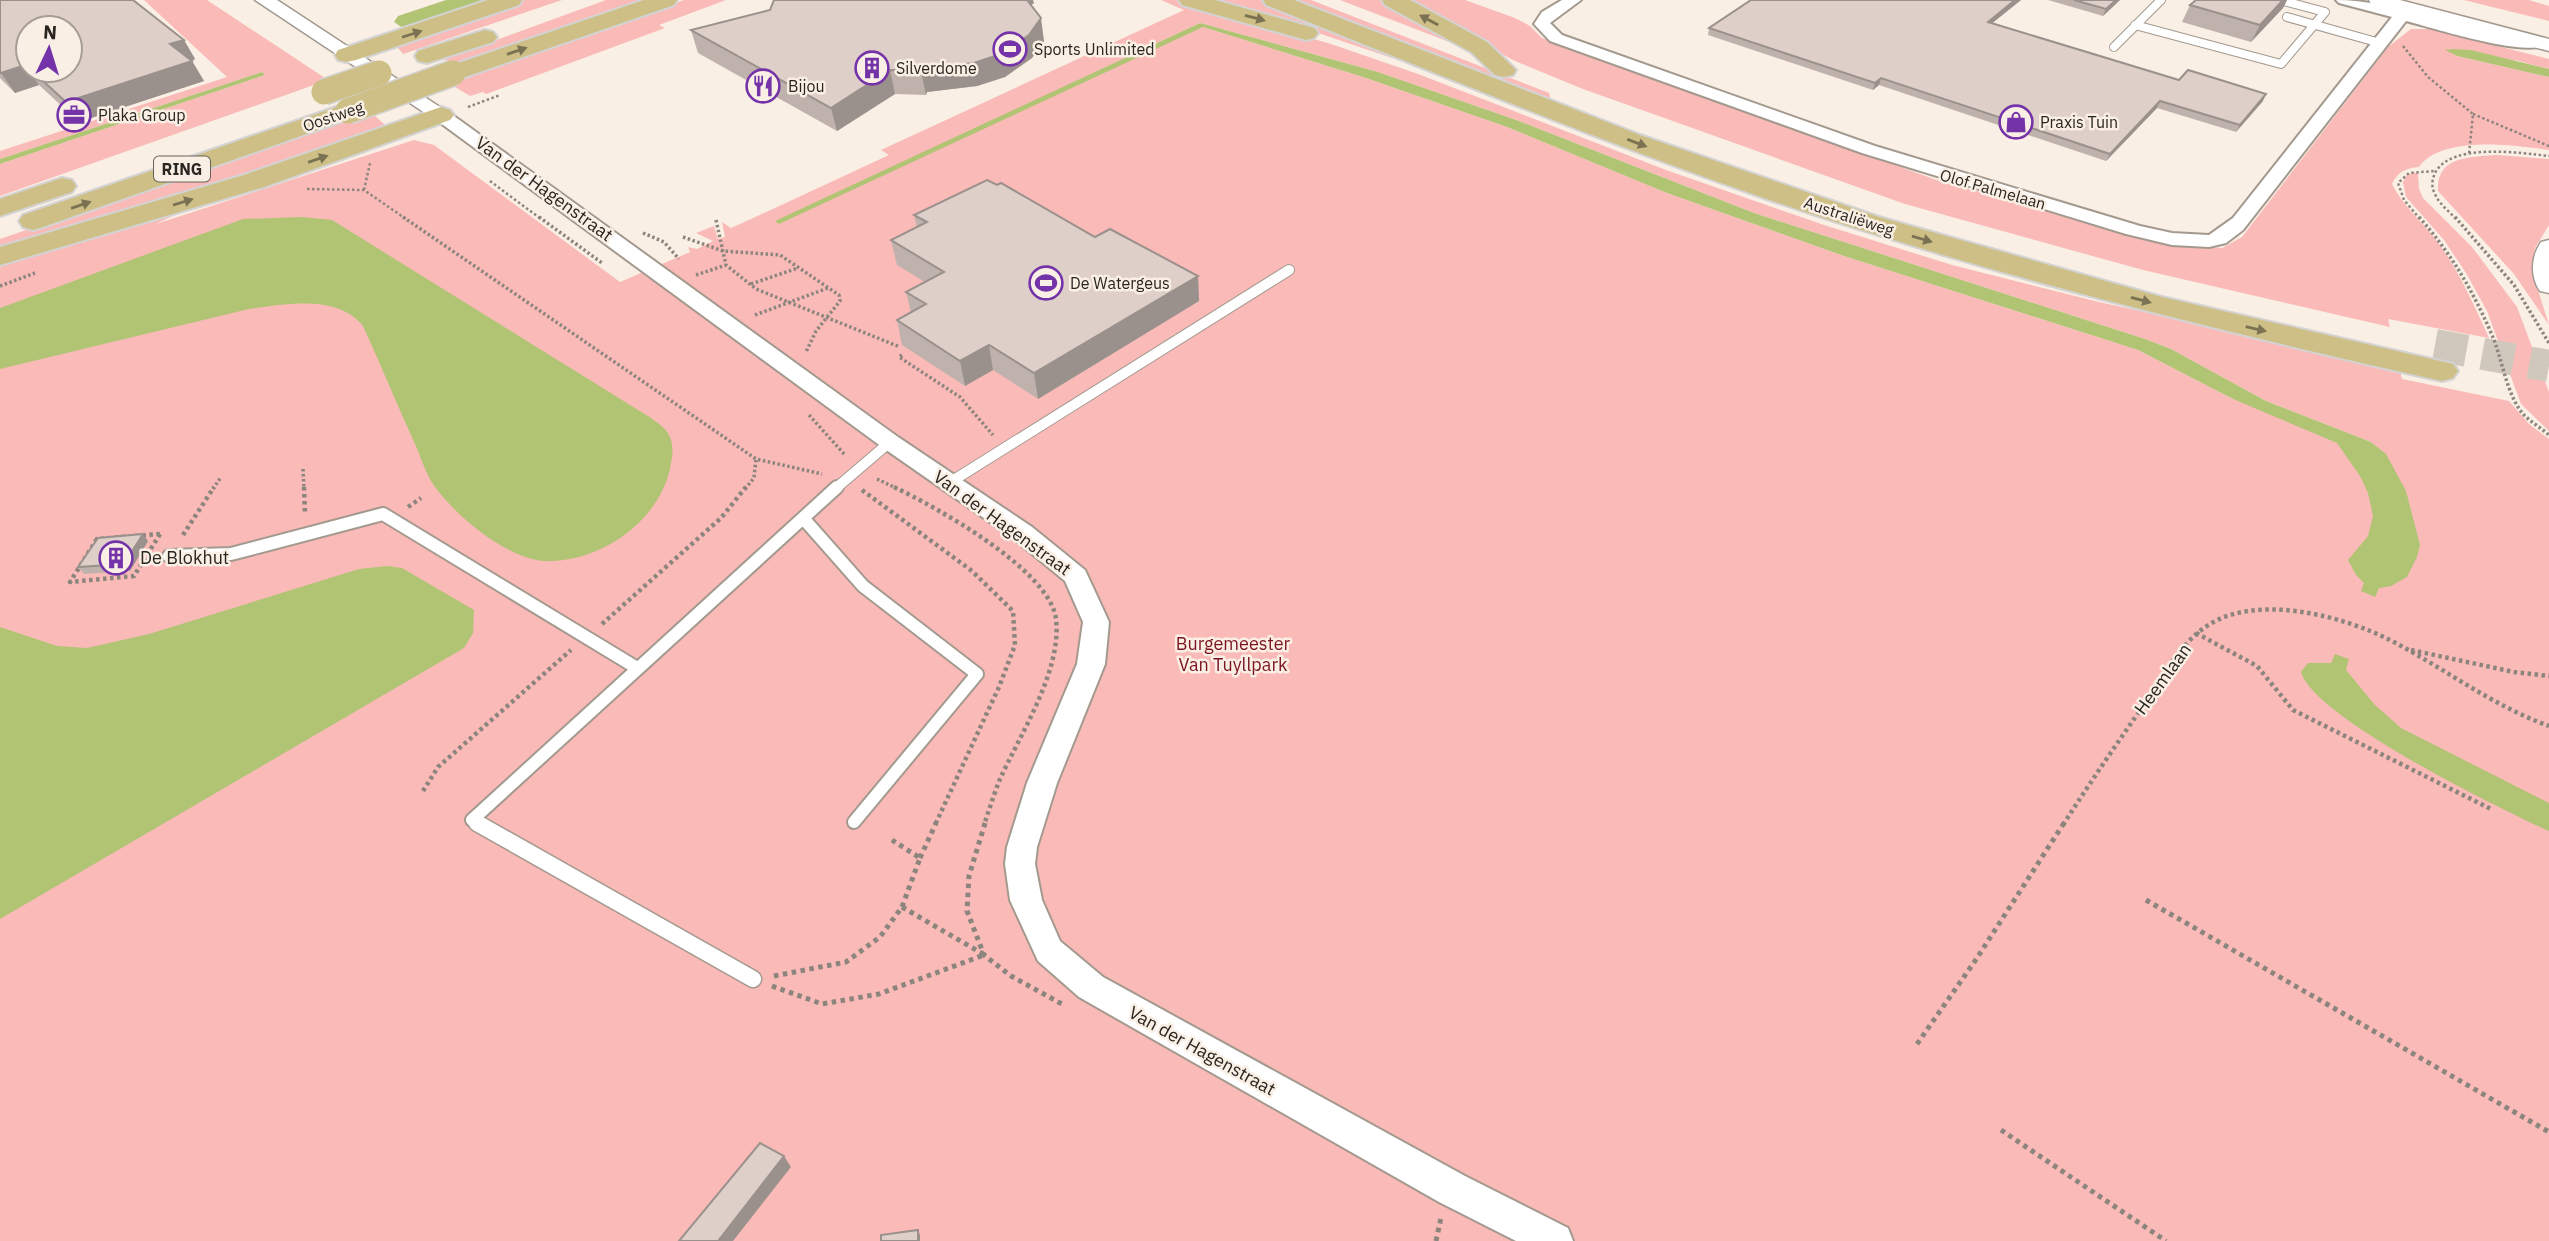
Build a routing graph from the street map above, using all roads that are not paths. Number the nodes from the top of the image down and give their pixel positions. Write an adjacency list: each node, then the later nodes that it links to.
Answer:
1 (264, 0): 22 (street, Van der Hagenstraat)
2 (511, 0): 22 (main road, one-way to 2)
3 (666, 0): 29 (main road, Oostweg / RING, one-way to 3, bridge)
4 (1190, 0): 27 (main road, one-way to 27)
5 (1275, 0): 27 (main road, Australiëweg)
6 (1325, 0): 23 (main road, Australiëweg)
7 (1393, 0): 23 (main road, one-way to 7)
8 (1573, 0): 20 (street, Olof Palmelaan)
9 (2161, 0): 16 (lane)
10 (2280, 0): 17 (lane)
11 (2344, 0): 14 (street)
12 (2378, 0): 19 (street)
13 (2416, 0): 19 (street)
14 (2402, 15): 19 (street); 20 (street, Olof Palmelaan)
15 (2287, 17): 17 (lane)
16 (2135, 25): 17 (lane); 21 (lane)
17 (2313, 25): 20 (lane)
18 (503, 30): 24 (main road, Oostweg, bridge)
19 (2546, 40)
20 (2382, 41)
21 (2114, 47)
22 (347, 55): 26 (street, Van der Hagenstraat)
23 (1504, 70): 27 (main road, Australiëweg, one-way to 23)
24 (298, 102)
25 (272, 111): 28 (main road, RING)
26 (451, 113): 31 (main road, one-way to 26); 34 (street, Van der Hagenstraat)
27 (1573, 118)
28 (0, 208)
29 (0, 233)
30 (2549, 247): 33 (street)
31 (0, 256)
32 (1289, 270): 35 (lane)
33 (2549, 286)
34 (890, 442): 35 (street, Van der Hagenstraat); 36 (lane)
35 (949, 483): 41 (street, Van der Hagenstraat)
36 (803, 518): 38 (lane); 39 (lane)
37 (169, 556): 38 (lane)
38 (637, 668): 40 (lane)
39 (854, 822)
40 (753, 979)
41 (1555, 1241)

